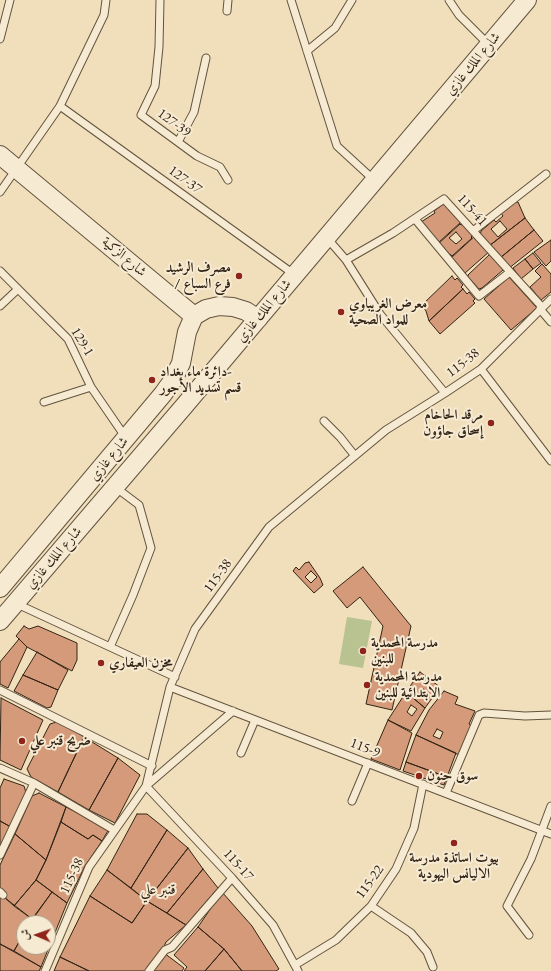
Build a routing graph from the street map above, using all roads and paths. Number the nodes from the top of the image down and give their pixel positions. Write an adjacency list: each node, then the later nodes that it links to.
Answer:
1 (10, 0): 10 (lane)
2 (106, 0): 14 (lane)
3 (160, 0): 15 (lane, 127-39)
4 (228, 0): 9 (lane)
5 (291, 0): 12 (lane)
6 (352, 0): 12 (lane)
7 (449, 0): 11 (lane)
8 (527, 0): 11 (street, شارع الملك غازي)
9 (227, 11)
10 (0, 39)
11 (489, 45): 20 (street, شارع الملك غازي)
12 (307, 51): 20 (lane)
13 (206, 58): 15 (lane)
14 (60, 106): 17 (lane); 28 (lane, 127-37)
15 (178, 142): 19 (lane, 127-39)
16 (0, 155): 17 (street, شارع الزكية)
17 (16, 168): 21 (lane); 33 (street, شارع الزكية)
18 (546, 174): 23 (lane)
19 (228, 180)
20 (374, 180): 24 (street, شارع الملك غازي)
21 (0, 192)
22 (415, 218): 23 (lane, 115-41); 25 (lane, 115-41); 27 (lane)
23 (472, 231): 27 (lane, 115-41)
24 (326, 238): 25 (lane); 28 (street, شارع الملك غازي)
25 (346, 260): 38 (lane)
26 (0, 271): 29 (lane, 129-1)
27 (510, 272): 32 (lane, 115-41)
28 (295, 275): 34 (street, شارع الملك غازي)
29 (18, 289): 31 (lane); 37 (lane, 129-1)
30 (551, 299): 32 (lane, 115-38)
31 (0, 306)
32 (541, 308): 35 (lane, 115-41); 36 (lane, 115-38)
33 (194, 316): 34 (street); 41 (street, شارع غازي)
34 (258, 318): 44 (street, شارع الملك غازي)
35 (551, 322)
36 (481, 368): 38 (lane, 115-38); 43 (lane)
37 (91, 387): 39 (lane); 41 (lane, 129-1)
38 (446, 393): 42 (lane, 115-38)
39 (44, 402)
40 (324, 420): 42 (lane)
41 (126, 439): 45 (street, شارع غازي)
42 (355, 456): 49 (lane, 115-38)
43 (551, 461)
44 (115, 486): 46 (street, شارع الملك غازي); 48 (lane)
45 (0, 588)
46 (15, 604): 47 (street, شارع الملك غازي); 48 (lane)
47 (0, 621)
48 (110, 647): 49 (lane)
49 (175, 677): 50 (lane, 115-38)
50 (170, 688): 52 (lane, 115-9); 57 (lane, 115-38)
51 (0, 690): 57 (lane)
52 (233, 712): 54 (lane, 115-9); 61 (lane)
53 (551, 715): 62 (lane)
54 (255, 720): 55 (lane); 56 (lane, 115-9)
55 (241, 753)
56 (368, 763): 60 (lane, 115-9); 63 (lane)
57 (152, 766): 61 (lane, 115-38)
58 (0, 768): 59 (lane)
59 (34, 783): 65 (lane); 68 (lane)
60 (423, 784): 62 (lane, 115-9); 70 (lane, 115-22)
61 (146, 786): 65 (lane, 115-38); 69 (lane, 115-17)
62 (446, 793): 66 (lane, 115-9)
63 (352, 800)
64 (551, 806): 66 (lane)
65 (114, 830): 74 (lane, 115-38)
66 (542, 830): 67 (lane, 115-9); 71 (lane)
67 (551, 834)
68 (0, 855)
69 (232, 878): 73 (lane, 115-17); 75 (lane)
70 (371, 906): 72 (lane); 73 (lane, 115-22)
71 (529, 935)
72 (433, 967)
73 (296, 968)
74 (45, 971)
75 (148, 971)

